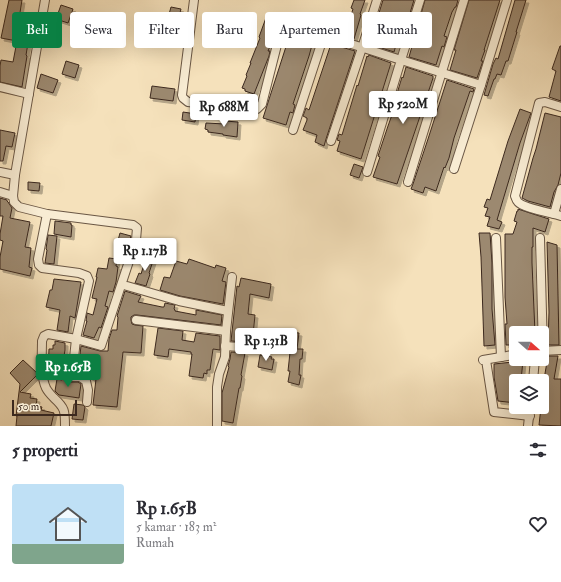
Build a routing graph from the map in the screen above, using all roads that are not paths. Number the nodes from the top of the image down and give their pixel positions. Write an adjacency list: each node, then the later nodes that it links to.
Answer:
1 (45, 0): 16 (street)
2 (194, 0): 9 (street)
3 (377, 0): 7 (street)
4 (420, 0): 12 (street)
5 (464, 0): 13 (street)
6 (508, 0): 14 (street)
7 (373, 12)
8 (354, 45): 11 (street)
9 (276, 48)
10 (320, 48): 18 (street)
11 (362, 48): 12 (street); 19 (street)
12 (401, 60): 13 (street); 22 (street)
13 (441, 72): 14 (street); 24 (street)
14 (481, 85): 20 (street)
15 (0, 87): 16 (street)
16 (29, 94): 23 (street)
17 (561, 107): 29 (street)
18 (293, 130)
19 (331, 141)
20 (454, 169)
21 (0, 172): 23 (street)
22 (367, 172)
23 (15, 175): 27 (street)
24 (408, 182)
25 (561, 189): 29 (street)
26 (0, 192): 27 (street)
27 (13, 196): 28 (street)
28 (47, 214): 38 (street); 38 (street)
29 (557, 215)
30 (496, 238): 44 (street)
31 (540, 238): 36 (street)
32 (232, 277): 34 (street)
33 (127, 286): 34 (street)
34 (228, 311): 37 (street)
35 (136, 320): 37 (street)
36 (542, 326)
37 (226, 330): 39 (street)
38 (76, 339): 45 (street); 47 (street)
39 (225, 346): 40 (street); 48 (street)
40 (266, 349)
41 (561, 350): 42 (street)
42 (549, 351)
43 (509, 355): 44 (street)
44 (501, 357): 46 (street)
45 (87, 402)
46 (530, 416): 49 (street)
47 (65, 426)
48 (217, 426)
49 (528, 426)

